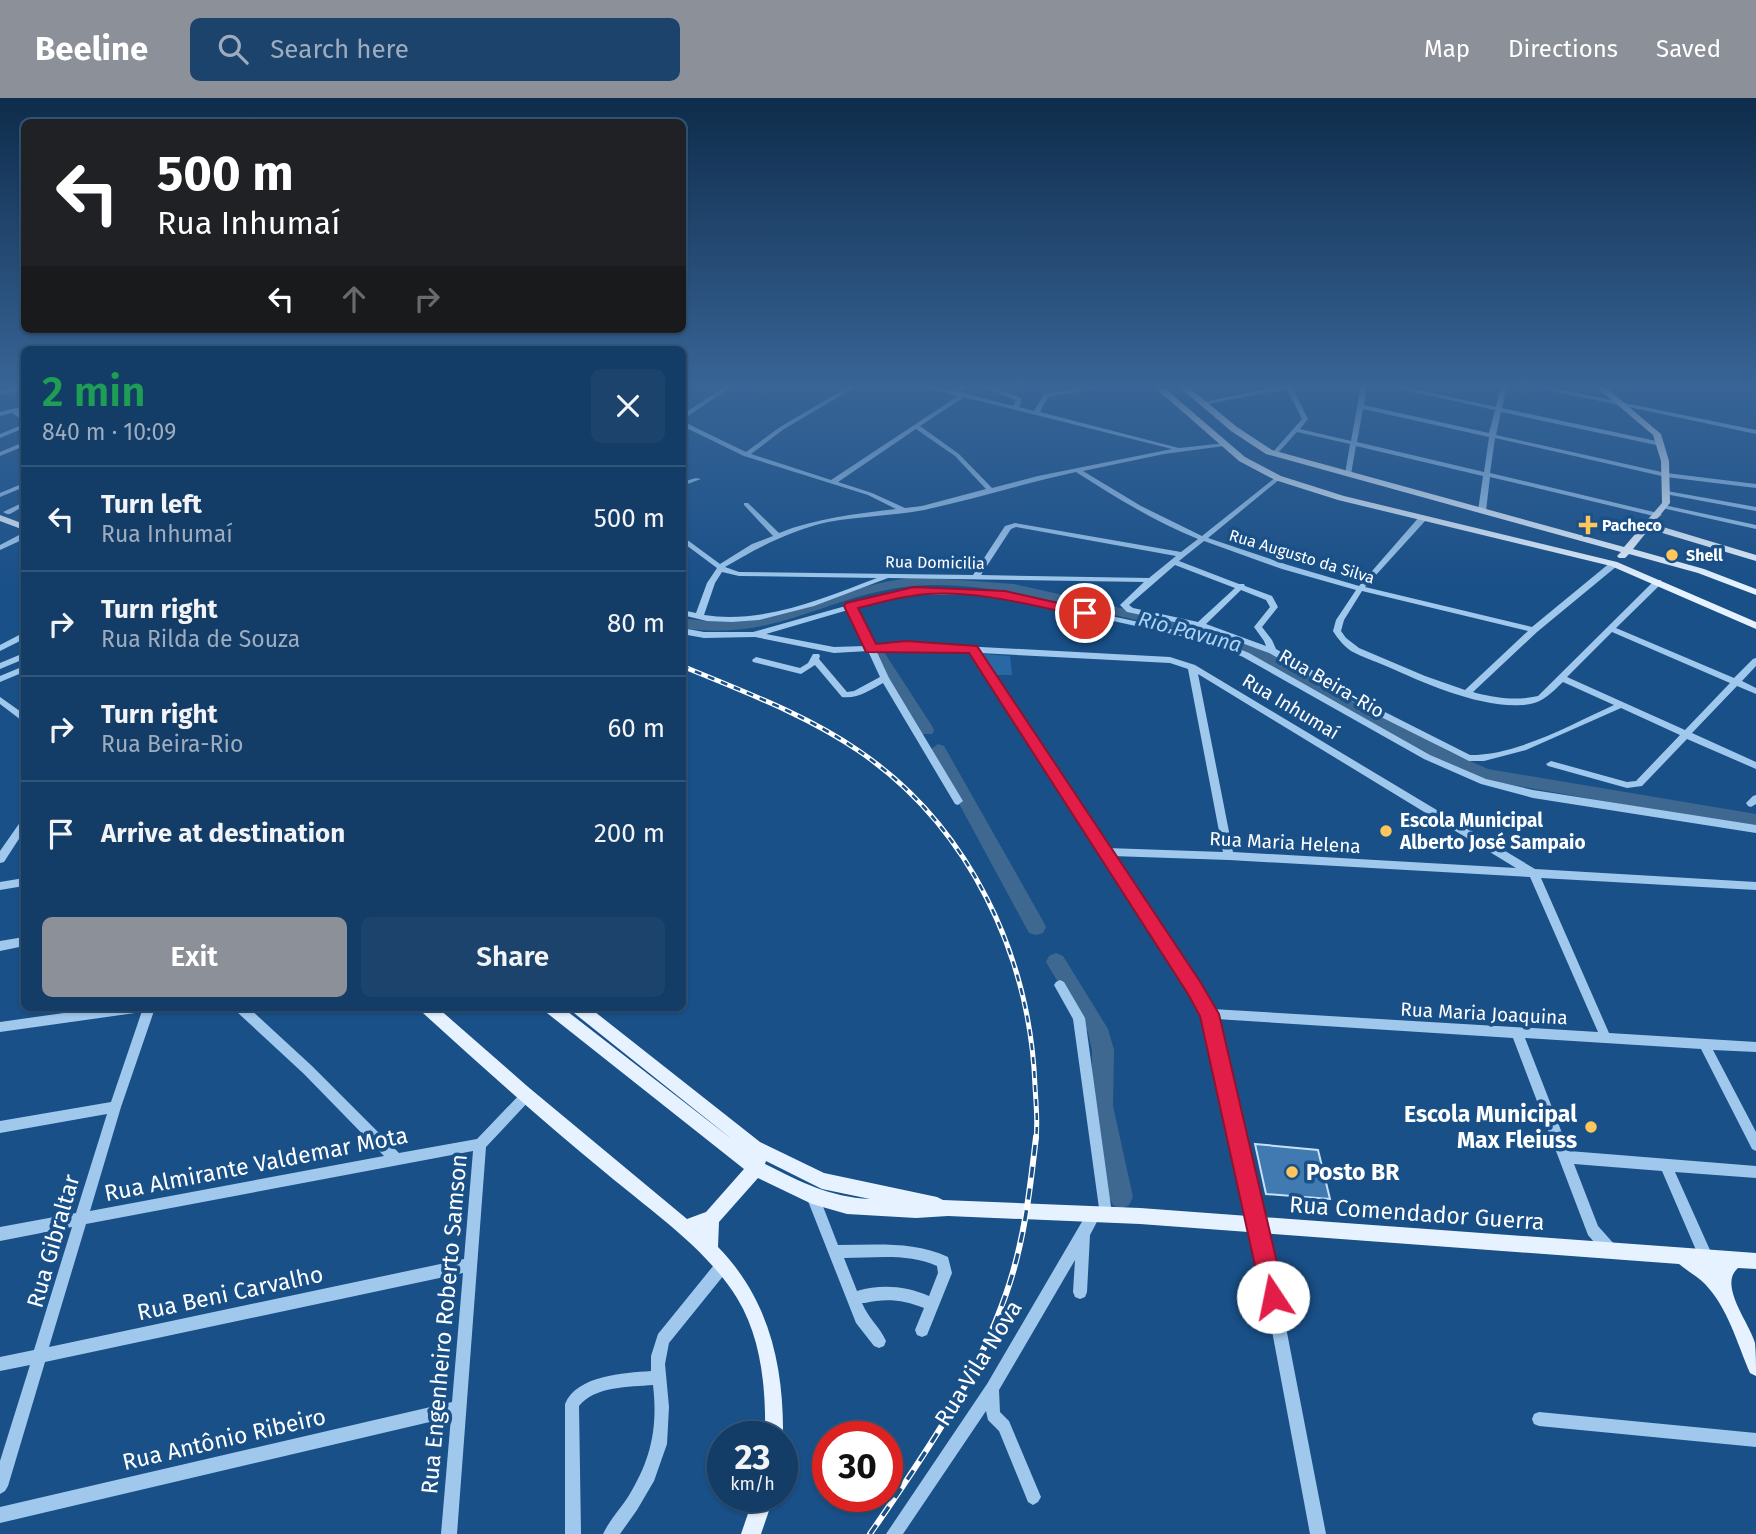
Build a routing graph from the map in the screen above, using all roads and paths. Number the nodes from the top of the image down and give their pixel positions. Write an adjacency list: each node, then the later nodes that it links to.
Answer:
1 (740, 452): 14 (street)
2 (750, 452): 14 (street)
3 (879, 452): 21 (street)
4 (953, 452): 25 (street)
5 (1167, 452): 15 (street)
6 (1234, 452): 19 (main road)
7 (1270, 452): 13 (main road)
8 (1352, 452): 16 (street)
9 (1388, 452): 17 (street)
10 (1490, 452): 17 (street)
11 (1563, 452): 18 (street)
12 (1662, 452): 18 (main road)
13 (1274, 454): 16 (main road)
14 (746, 455): 21 (street)
15 (1077, 470): 25 (street); 41 (street, Rua Augusto da Silva)
16 (1348, 474): 32 (main road)
17 (1486, 475): 32 (street); 36 (street)
18 (1666, 475): 24 (street); 26 (main road)
19 (1278, 478): 35 (main road); 41 (street)
20 (698, 479): 22 (street)
21 (834, 481): 31 (street)
22 (686, 483)
23 (21, 486): 27 (street)
24 (1756, 486)
25 (989, 489): 31 (street)
26 (1667, 493): 30 (street); 36 (main road)
27 (0, 495)
28 (746, 504): 39 (street)
29 (21, 505): 33 (street)
30 (1756, 509)
31 (905, 511): 39 (street)
32 (1482, 511): 44 (main road)
33 (2, 513): 34 (main road); 37 (main road)
34 (21, 517)
35 (1423, 517): 48 (main road); 56 (street)
36 (1656, 519): 38 (street); 44 (main road); 46 (main road)
37 (21, 525)
38 (1756, 527)
39 (777, 536): 49 (street)
40 (21, 538): 43 (street)
41 (1202, 539): 45 (street); 56 (street, Rua Augusto da Silva)
42 (686, 541): 49 (street)
43 (0, 548)
44 (1626, 550): 48 (main road); 58 (main road)
45 (1183, 555): 47 (street); 52 (street)
46 (1756, 558)
47 (1174, 562): 53 (street); 55 (street)
48 (1614, 564): 54 (main road); 65 (street)
49 (722, 566): 50 (street, Rua Domicilia); 61 (street)
50 (845, 575): 51 (street, Rua Domicilia); 57 (street)
51 (890, 576): 52 (street, Rua Domicilia); 57 (street)
52 (976, 577): 53 (street, Rua Domicilia)
53 (1150, 580): 62 (street)
54 (1658, 582): 63 (main road); 64 (street)
55 (1241, 586): 62 (street); 73 (street)
56 (1361, 590): 65 (street, Rua Augusto da Silva); 86 (street)
57 (848, 591): 61 (street)
58 (1756, 592)
59 (850, 606): 67 (street, Rua Beira-Rio); 71 (street); 95 (street, Rua Beira-Rio)
60 (686, 613): 61 (street)
61 (699, 617)
62 (1200, 625): 73 (street)
63 (1756, 626)
64 (1612, 629): 82 (street); 84 (street)
65 (1534, 630): 86 (street)
66 (686, 632): 67 (street, Rua Beira-Rio)
67 (753, 635): 70 (street, Rua Inhumaí)
68 (21, 638): 69 (street)
69 (0, 648)
70 (818, 648): 71 (street, Rua Inhumaí); 76 (street)
71 (871, 648): 72 (street, Rua Inhumaí); 81 (street)
72 (973, 649): 79 (street, Rua Inhumaí); 96 (street)
73 (1272, 652): 88 (street)
74 (21, 657): 78 (street)
75 (756, 660): 76 (street)
76 (815, 660): 81 (street)
77 (1756, 661): 84 (street)
78 (0, 666)
79 (1192, 667): 97 (street); 99 (street, Rua Inhumaí)
80 (21, 670): 83 (street)
81 (885, 678): 93 (street)
82 (1562, 678): 86 (street); 88 (street)
83 (0, 679)
84 (1735, 682): 85 (street); 90 (street)
85 (1756, 691)
86 (1466, 694)
87 (0, 700): 89 (street)
88 (1621, 705): 90 (street)
89 (21, 716)
90 (1688, 735): 91 (street); 92 (street)
91 (1551, 764)
92 (1756, 766)
93 (958, 801)
94 (21, 828): 98 (street)
95 (1756, 829)
96 (1105, 852): 97 (street, Rua Maria Helena); 112 (street)
97 (1229, 856): 99 (street, Rua Maria Helena)
98 (0, 859)
99 (1534, 874): 102 (street, Rua Maria Helena); 115 (street)
100 (21, 882): 101 (street)
101 (0, 886)
102 (1756, 886)
103 (21, 942): 104 (street)
104 (0, 946)
105 (1060, 985): 131 (street)
106 (114, 1011): 113 (street)
107 (148, 1011): 119 (street, Rua Gibraltar)
108 (244, 1011): 125 (street)
109 (431, 1011): 118 (main road)
110 (556, 1011): 127 (main road)
111 (583, 1011): 123 (main road)
112 (1209, 1014): 114 (street, Rua Maria Joaquina); 135 (street)
113 (0, 1027)
114 (1517, 1032): 115 (street, Rua Maria Joaquina); 124 (street)
115 (1606, 1038): 116 (street, Rua Maria Joaquina)
116 (1704, 1044): 117 (street, Rua Maria Joaquina); 122 (street)
117 (1756, 1047)
118 (527, 1095): 121 (street, Rua Engenheiro Roberto Samson); 136 (main road)
119 (115, 1107): 120 (street); 133 (street, Rua Gibraltar)
120 (0, 1127)
121 (480, 1144): 125 (street, Rua Almirante Valdemar Mota); 146 (street, Rua Engenheiro Roberto Samson)
122 (1756, 1145)
123 (754, 1147): 127 (main road); 130 (main road)
124 (1565, 1157): 126 (street); 139 (street)
125 (395, 1158): 133 (street, Rua Almirante Valdemar Mota)
126 (1666, 1166): 128 (street); 143 (street)
127 (756, 1168): 129 (main road); 134 (main road)
128 (1756, 1172)
129 (812, 1196): 130 (main road); 141 (street)
130 (948, 1208): 131 (main road, Rua Comendador Guerra)
131 (1105, 1214): 132 (main road, Rua Comendador Guerra); 138 (street, Rua Vila Nova)
132 (1140, 1216): 135 (main road, Rua Comendador Guerra)
133 (80, 1219): 137 (street, Rua Almirante Valdemar Mota); 154 (street, Rua Gibraltar)
134 (710, 1219): 136 (main road); 140 (main road)
135 (1259, 1224): 139 (main road, Rua Comendador Guerra); 172 (street)
136 (683, 1228): 140 (main road)
137 (0, 1234)
138 (1083, 1234): 148 (street); 158 (street, Rua Vila Nova)
139 (1610, 1251): 142 (main road, Rua Comendador Guerra)
140 (709, 1252): 147 (main road)
141 (835, 1252): 150 (street); 151 (street)
142 (1678, 1256): 143 (main road, Rua Comendador Guerra); 149 (main road)
143 (1707, 1259): 144 (main road, Rua Comendador Guerra)
144 (1736, 1260): 145 (main road, Rua Comendador Guerra); 149 (main road)
145 (1756, 1261)
146 (468, 1265): 154 (street, Rua Beni Carvalho); 159 (street, Rua Engenheiro Roberto Samson)
147 (723, 1265): 157 (street); 161 (main road)
148 (1080, 1292)
149 (1723, 1292): 156 (main road)
150 (854, 1299): 151 (street); 153 (street)
151 (932, 1304): 152 (street)
152 (922, 1330)
153 (879, 1341)
154 (41, 1355): 155 (street, Rua Beni Carvalho); 163 (street, Rua Gibraltar)
155 (0, 1364)
156 (1756, 1367)
157 (658, 1377): 168 (street); 169 (street)
158 (992, 1389): 164 (street); 171 (street, Rua Vila Nova)
159 (459, 1408): 166 (street, Rua Antônio Ribeiro); 167 (street, Rua Engenheiro Roberto Samson)
160 (1539, 1419): 162 (street)
161 (775, 1421)
162 (1756, 1440)
163 (0, 1486)
164 (1033, 1497)
165 (759, 1512): 170 (main road)
166 (0, 1515)
167 (449, 1534)
168 (573, 1534)
169 (611, 1534)
170 (751, 1534)
171 (894, 1534)
172 (1318, 1534)

